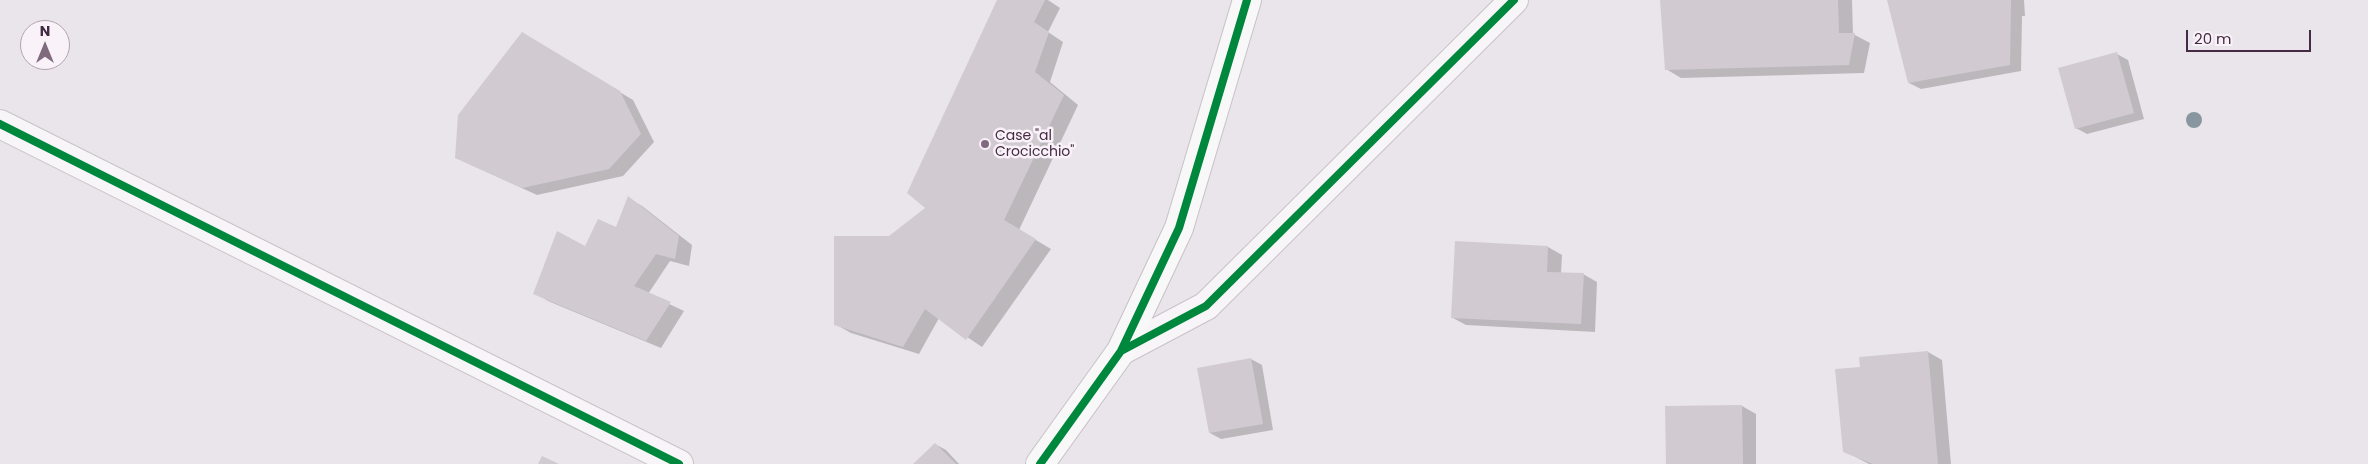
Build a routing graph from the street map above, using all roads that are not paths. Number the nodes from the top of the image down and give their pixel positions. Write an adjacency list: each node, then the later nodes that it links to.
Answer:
1 (1247, 0): 4 (main road)
2 (1514, 0): 4 (street)
3 (0, 124): 5 (street)
4 (1121, 351): 6 (main road)
5 (679, 464)
6 (1040, 464)

